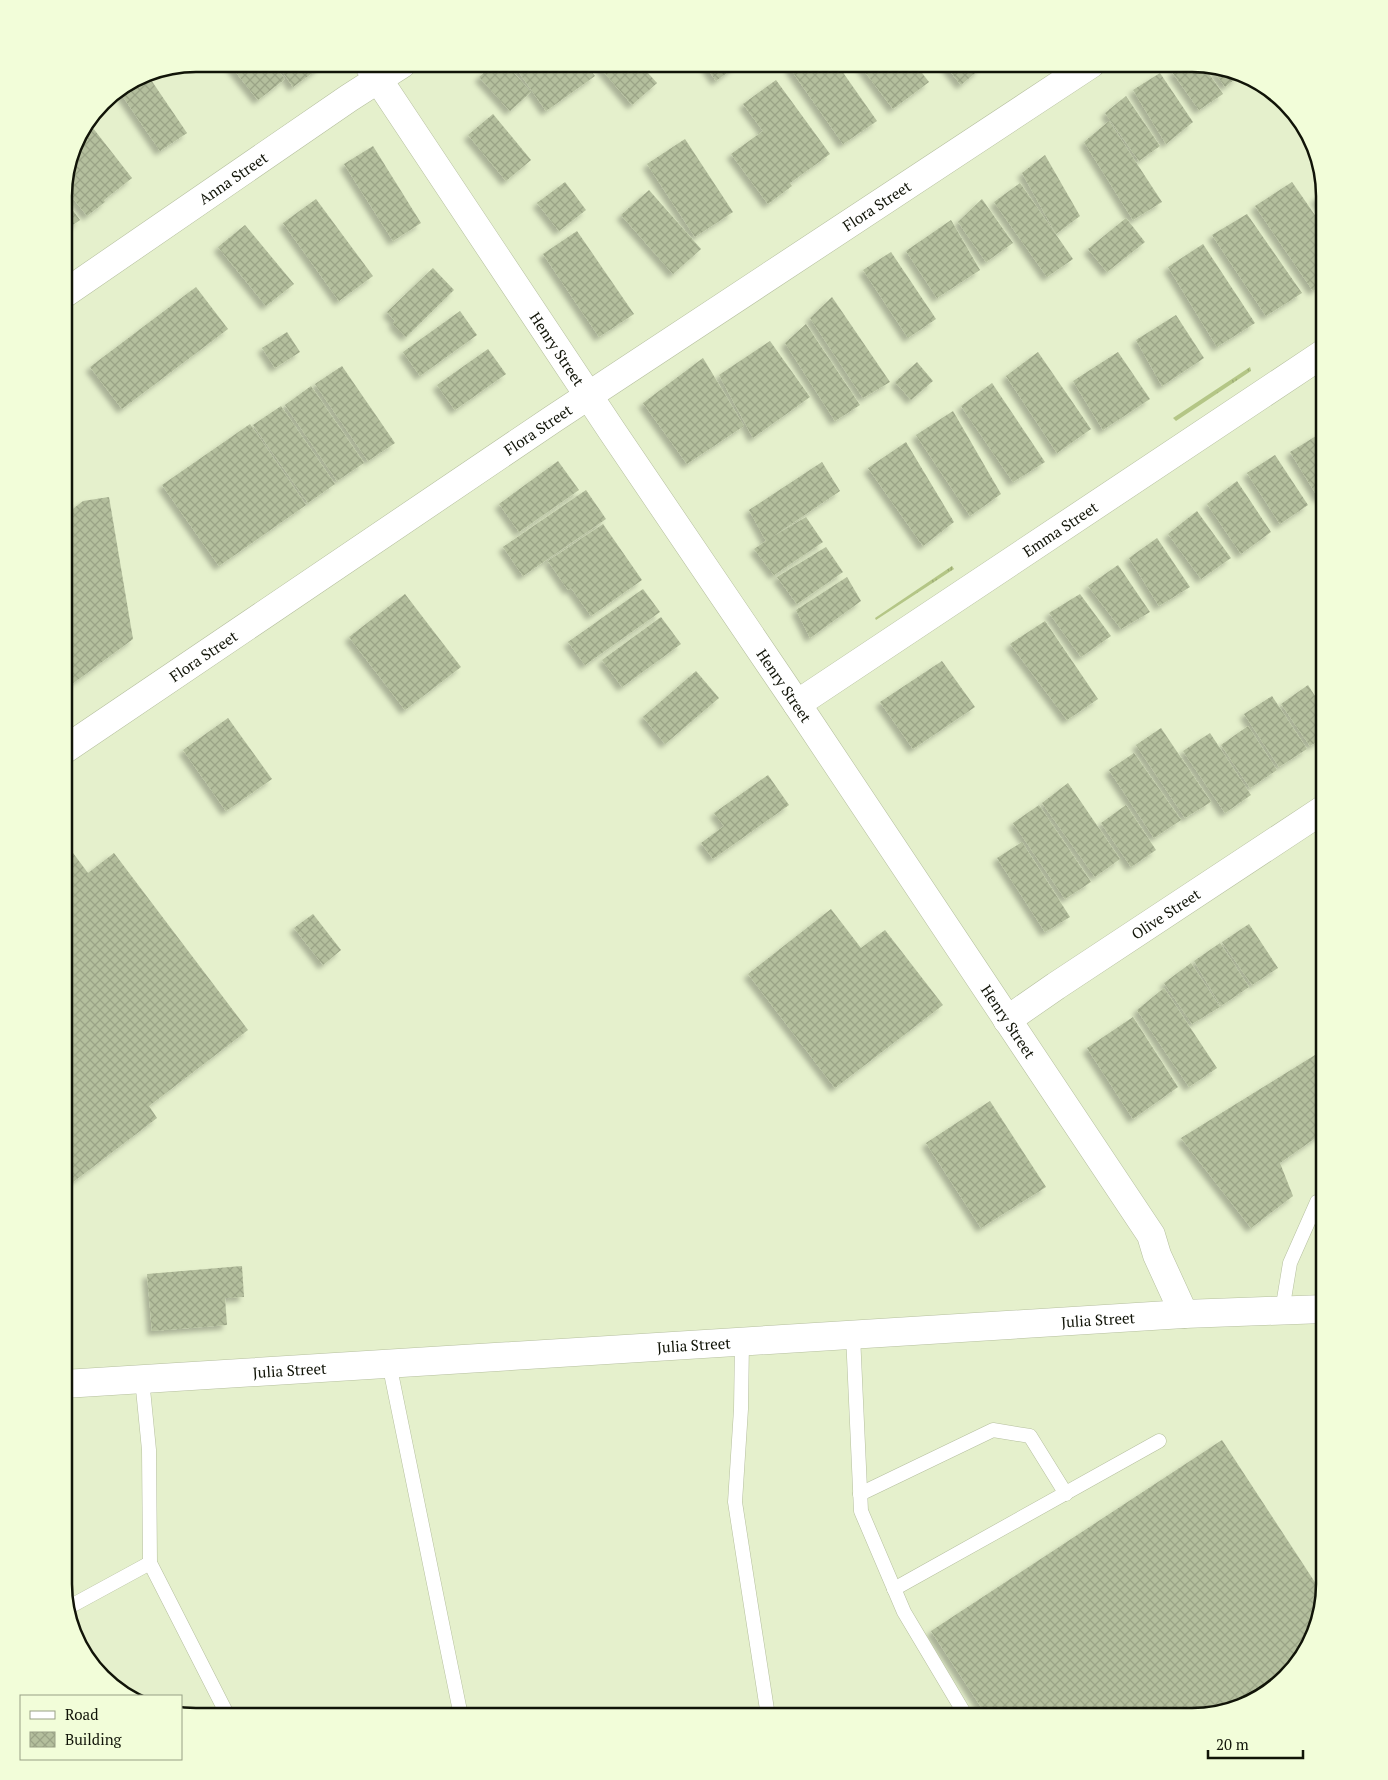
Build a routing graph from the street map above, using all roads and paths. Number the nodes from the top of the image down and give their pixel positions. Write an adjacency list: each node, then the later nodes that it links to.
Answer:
1 (370, 73): 4 (street, Anna Street)
2 (374, 73): 6 (street, Henry Street)
3 (1077, 73): 6 (street, Flora Street)
4 (73, 288)
5 (1316, 358): 7 (street, Emma Street)
6 (589, 396): 7 (street, Henry Street); 8 (street, Flora Street)
7 (798, 704): 10 (street, Henry Street)
8 (73, 744)
9 (1316, 814): 10 (street, Olive Street)
10 (1007, 1020): 14 (street, Henry Street)
11 (1316, 1204): 13 (lane)
12 (1316, 1309): 13 (street, Julia Street)
13 (1282, 1311): 14 (street, Julia Street)
14 (1184, 1314): 15 (street, Julia Street)
15 (853, 1335): 16 (street, Julia Street); 21 (lane)
16 (742, 1342): 17 (street, Julia Street); 28 (lane)
17 (389, 1363): 18 (street, Julia Street); 27 (lane)
18 (142, 1379): 19 (street, Julia Street); 23 (lane)
19 (72, 1383)
20 (1159, 1441): 22 (lane)
21 (860, 1494): 22 (lane); 24 (lane)
22 (1066, 1494): 24 (lane)
23 (150, 1563): 25 (lane); 26 (lane)
24 (894, 1590): 29 (lane)
25 (75, 1604)
26 (224, 1708)
27 (459, 1708)
28 (767, 1708)
29 (961, 1708)

